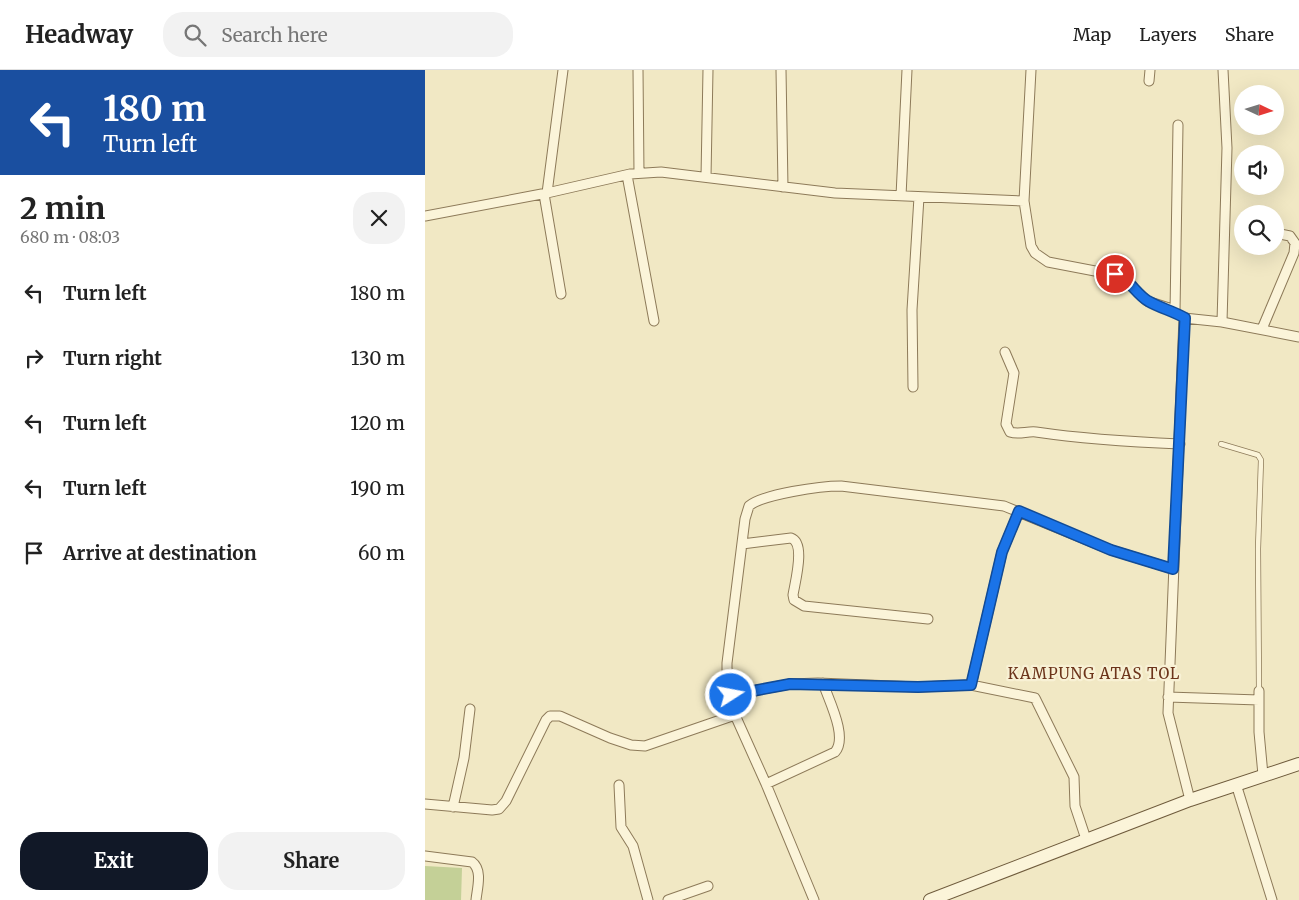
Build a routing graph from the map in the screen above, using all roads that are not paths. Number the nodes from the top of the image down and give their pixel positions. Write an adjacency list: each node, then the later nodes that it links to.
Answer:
1 (563, 70): 15 (street)
2 (639, 70): 11 (street)
3 (708, 70): 13 (street)
4 (781, 70): 14 (street)
5 (907, 70): 16 (street)
6 (1031, 70): 18 (street)
7 (1150, 70): 9 (street)
8 (1223, 70): 25 (street)
9 (1149, 81)
10 (1178, 125): 22 (street)
11 (639, 173): 12 (street); 13 (street)
12 (627, 175): 15 (street); 24 (street)
13 (706, 177): 14 (street)
14 (783, 187): 16 (street)
15 (545, 193): 19 (street); 21 (street)
16 (901, 196): 17 (street)
17 (919, 197): 18 (street); 29 (street)
18 (1024, 202): 22 (street)
19 (425, 216)
20 (1284, 235): 26 (street)
21 (561, 294)
22 (1175, 312): 23 (street)
23 (1185, 318): 25 (street); 30 (street)
24 (654, 320)
25 (1222, 322): 26 (street)
26 (1263, 329): 27 (street)
27 (1299, 337)
28 (1005, 352): 30 (street)
29 (913, 387)
30 (1180, 444): 34 (street)
31 (1221, 444): 39 (lane)
32 (1019, 511): 33 (street); 34 (street); 37 (street)
33 (742, 544): 35 (street); 38 (street)
34 (1173, 569): 40 (street)
35 (928, 620)
36 (823, 683): 37 (street); 38 (street); 45 (street)
37 (971, 685): 51 (street)
38 (731, 695): 42 (street)
39 (1259, 695): 40 (street); 44 (street)
40 (1168, 697): 48 (street)
41 (470, 709): 50 (street)
42 (735, 715): 45 (street); 50 (street)
43 (1299, 764): 44 (main road)
44 (1263, 775): 46 (main road)
45 (766, 784): 57 (street)
46 (1236, 784): 48 (main road); 59 (street)
47 (619, 786): 55 (street)
48 (1190, 800): 51 (main road)
49 (425, 804): 50 (street)
50 (453, 807)
51 (1086, 840): 58 (main road)
52 (425, 856): 54 (street)
53 (708, 886): 56 (street)
54 (476, 900)
55 (648, 900)
56 (668, 900)
57 (814, 900)
58 (930, 900)
59 (1272, 900)

